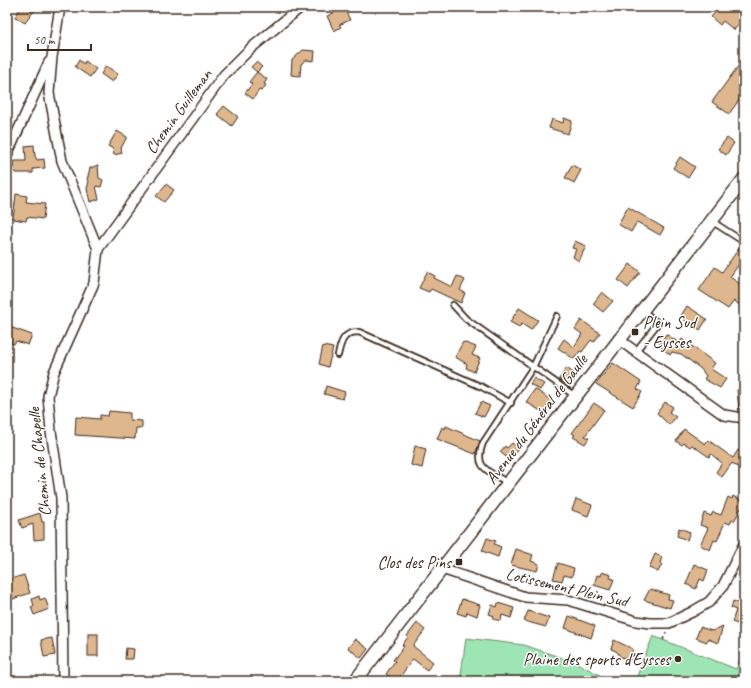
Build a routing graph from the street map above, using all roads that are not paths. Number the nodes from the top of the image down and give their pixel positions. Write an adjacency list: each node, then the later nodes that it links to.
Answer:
1 (60, 7): 3 (street)
2 (300, 7): 8 (street, Chemin Guilleman)
3 (52, 57): 4 (street); 8 (street)
4 (7, 155)
5 (744, 179): 6 (main road, Avenue du Général de Gaulle)
6 (711, 221): 7 (lane); 10 (main road, Avenue du Général de Gaulle)
7 (744, 242)
8 (98, 249): 22 (street, Chemin de Chapelle)
9 (453, 305): 15 (lane)
10 (642, 310): 12 (main road, Avenue du Général de Gaulle); 13 (lane)
11 (556, 316): 15 (lane)
12 (618, 339): 13 (street); 16 (main road, Avenue du Général de Gaulle)
13 (636, 351): 18 (street)
14 (338, 355): 17 (lane)
15 (533, 367): 16 (lane); 17 (lane)
16 (575, 396): 19 (main road, Avenue du Général de Gaulle)
17 (511, 403): 19 (lane)
18 (744, 418)
19 (508, 482): 21 (main road, Avenue du Général de Gaulle)
20 (744, 544): 21 (street, Lotissement Plein Sud)
21 (442, 570): 23 (main road, Avenue du Général de Gaulle)
22 (63, 681)
23 (355, 681)

